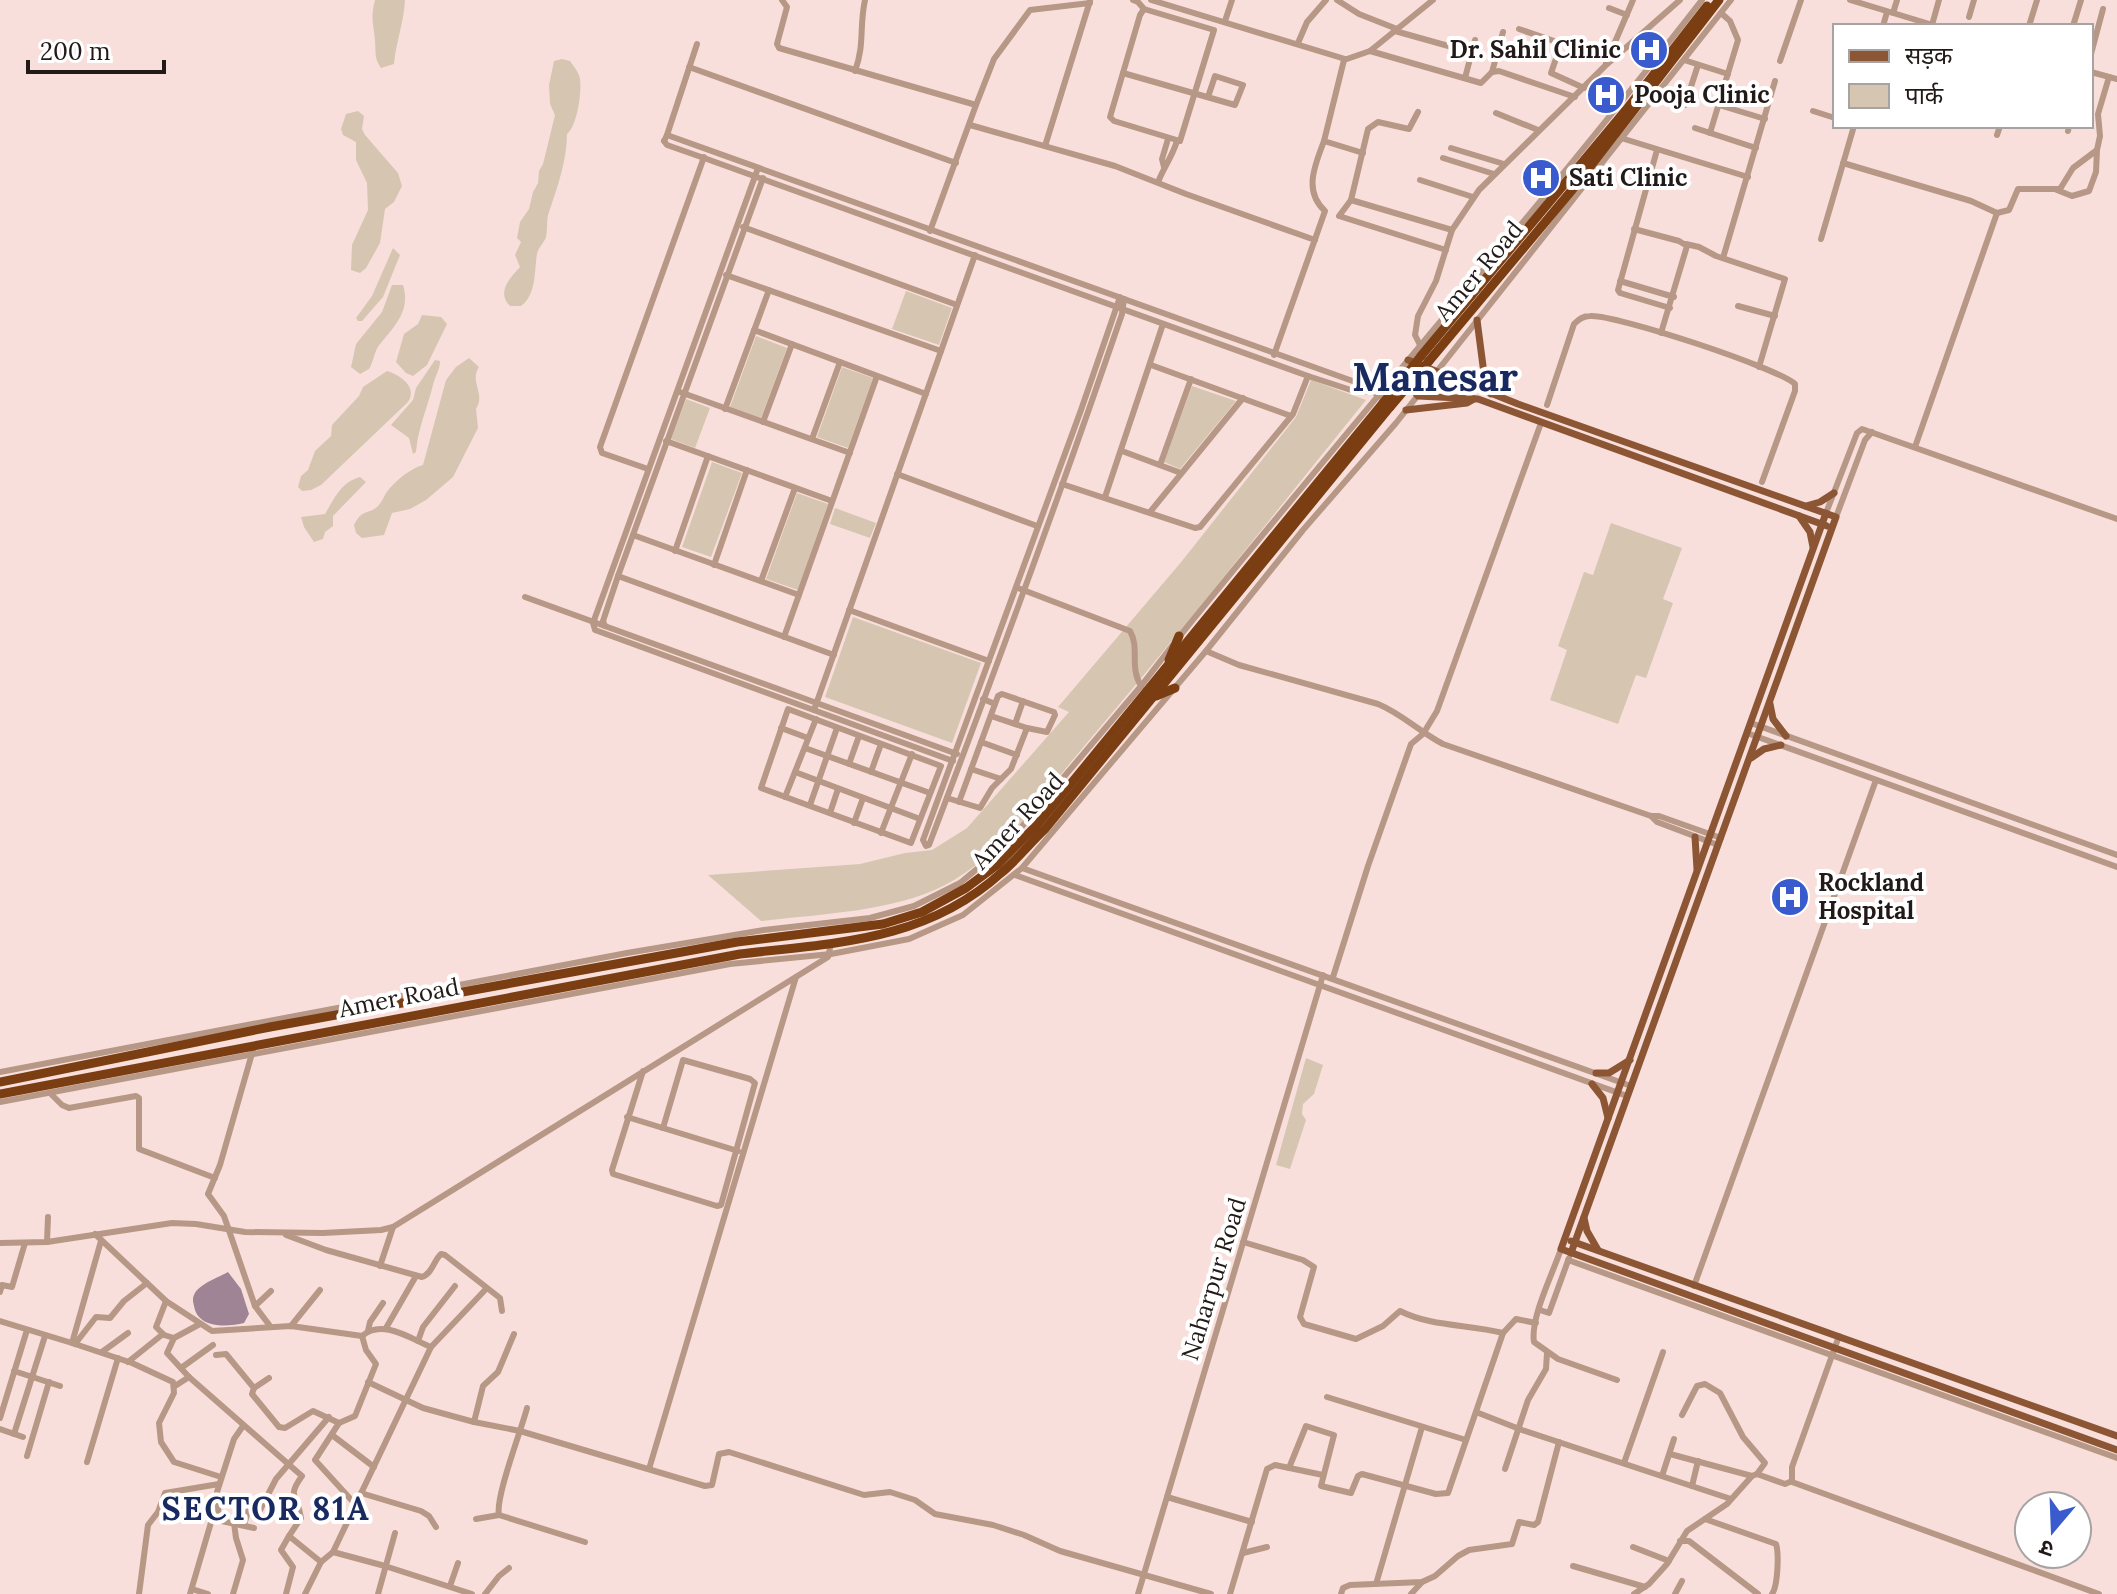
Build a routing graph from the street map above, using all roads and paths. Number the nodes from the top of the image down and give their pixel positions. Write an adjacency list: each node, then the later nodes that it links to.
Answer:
1 (782, 0): 51 (street)
2 (865, 0): 51 (street)
3 (1133, 0): 24 (street)
4 (1151, 0): 30 (street)
5 (1232, 0): 30 (street)
6 (1326, 0): 40 (street)
7 (1337, 0): 37 (street)
8 (1433, 0): 37 (street)
9 (1632, 0): 28 (street)
10 (1680, 0): 49 (street)
11 (1702, 0): 79 (street)
12 (1711, 0): 79 (highway, Amer Road)
13 (1719, 0): 103 (highway, Amer Road)
14 (1731, 0): 26 (street)
15 (1801, 0): 47 (street)
16 (1850, 0): 27 (street)
17 (1897, 0): 27 (street)
18 (1939, 0): 33 (street)
19 (1974, 0): 29 (street)
20 (2037, 0): 34 (street)
21 (2081, 0): 35 (street)
22 (1090, 2): 63 (street); 84 (street)
23 (1609, 8): 28 (street)
24 (1144, 9): 53 (street); 60 (street)
25 (2103, 9): 42 (street)
26 (1721, 13): 46 (street); 55 (street)
27 (1890, 13): 31 (street); 32 (street)
28 (1627, 15): 49 (street)
29 (1969, 17)
30 (1225, 21): 40 (street)
31 (1884, 24)
32 (1930, 24)
33 (1934, 24)
34 (2030, 24)
35 (2074, 24)
36 (1519, 29): 59 (street)
37 (1396, 30): 43 (street); 44 (street)
38 (1503, 32): 52 (street)
39 (1475, 40): 56 (street)
40 (1298, 43): 45 (street)
41 (697, 44): 50 (street)
42 (2093, 46)
43 (1452, 47)
44 (1370, 51): 45 (street); 56 (street)
45 (1345, 59): 83 (street)
46 (1684, 60): 48 (street); 80 (street)
47 (1780, 61)
48 (1698, 65): 55 (street); 64 (street)
49 (1605, 66): 59 (street)
50 (689, 67): 77 (street); 93 (street)
51 (855, 71): 63 (street)
52 (1492, 72): 56 (street); 62 (street)
53 (1123, 73): 60 (street); 81 (street)
54 (2093, 73): 57 (street)
55 (1728, 74): 65 (street)
56 (1465, 78)
57 (2113, 78): 89 (street)
58 (1775, 81): 70 (street)
59 (1584, 88): 62 (street)
60 (1195, 93): 61 (street); 82 (street)
61 (1208, 97): 61 (street)
62 (1575, 97): 75 (street)
63 (976, 105): 71 (street)
64 (1685, 105)
65 (1719, 105): 70 (street); 76 (street)
66 (1813, 111): 69 (street)
67 (1418, 112): 90 (street)
68 (1496, 113): 75 (street)
69 (1833, 117)
70 (1765, 119): 86 (street)
71 (970, 125): 84 (street); 93 (street)
72 (1695, 128): 76 (street)
73 (1853, 128): 94 (street)
74 (1999, 128): 78 (street)
75 (1538, 130): 95 (street)
76 (1710, 133): 86 (street)
77 (667, 135): 87 (street); 91 (street)
78 (1997, 135)
79 (1598, 136): 105 (highway, Amer Road); 109 (street)
80 (1621, 138): 88 (street); 108 (street)
81 (1168, 139): 82 (street); 96 (street)
82 (1177, 141): 96 (street)
83 (1324, 141): 90 (street); 110 (street)
84 (1045, 146): 102 (street)
85 (1451, 148): 95 (street)
86 (1756, 148): 99 (street)
87 (707, 150): 91 (street); 97 (street)
88 (1657, 150): 99 (street); 114 (street)
89 (2097, 150): 104 (street); 104 (street)
90 (1363, 153): 107 (street)
91 (704, 158): 100 (street); 172 (street)
92 (1443, 158): 98 (street)
93 (956, 163): 116 (street)
94 (1843, 163): 111 (street); 117 (street)
95 (1504, 164): 98 (street)
96 (1164, 167): 102 (street)
97 (762, 169): 100 (street); 116 (street)
98 (1494, 174): 106 (street)
99 (1748, 177): 122 (street)
100 (759, 178): 113 (street); 121 (street); 150 (street)
101 (1420, 180): 106 (street)
102 (1158, 182): 118 (street)
103 (1572, 190): 108 (highway); 139 (highway, Amer Road)
104 (2057, 190): 111 (street)
105 (1552, 196): 109 (highway); 139 (highway, Amer Road)
106 (1473, 197): 115 (street)
107 (1351, 200): 112 (street); 115 (street)
108 (1569, 202): 133 (street)
109 (1534, 209): 139 (street)
110 (1325, 211): 112 (street); 118 (street)
111 (1997, 213): 167 (street)
112 (1339, 216): 120 (street)
113 (743, 227): 123 (street); 128 (street)
114 (1634, 229): 119 (street); 124 (street)
115 (1452, 230): 120 (street)
116 (930, 231): 121 (street)
117 (1821, 239)
118 (1315, 240): 140 (street)
119 (1686, 244): 122 (street); 126 (street)
120 (1446, 250): 139 (street)
121 (976, 252): 127 (street); 128 (street); 130 (street)
122 (1723, 258): 132 (street)
123 (726, 275): 125 (street); 150 (street)
124 (1620, 281): 126 (street); 131 (street)
125 (769, 290): 135 (street); 138 (street)
126 (1674, 297): 131 (street)
127 (1122, 298): 130 (street); 140 (street)
128 (957, 305): 138 (street)
129 (1738, 306): 132 (street)
130 (1120, 308): 134 (street); 176 (street); 190 (street)
131 (1670, 308): 136 (street)
132 (1775, 316): 144 (street)
133 (1477, 320): 146 (street); 153 (main road)
134 (1163, 324): 143 (street); 148 (street)
135 (754, 330): 137 (street); 159 (street)
136 (1661, 333): 144 (street); 158 (street)
137 (792, 344): 142 (street); 162 (street)
138 (941, 351): 152 (street)
139 (1423, 354): 141 (street); 157 (highway, Amer Road, bridge)
140 (1274, 355): 151 (street)
141 (1408, 360): 145 (street); 146 (main road)
142 (840, 362): 147 (street); 165 (street)
143 (1151, 365): 149 (street); 168 (street)
144 (1759, 367): 177 (street)
145 (1399, 372): 154 (main road); 157 (street)
146 (1437, 372): 153 (main road); 154 (street)
147 (877, 376): 152 (street); 169 (street)
148 (1308, 376): 151 (street); 161 (street)
149 (1191, 379): 155 (street); 171 (street)
150 (680, 392): 159 (street); 166 (street); 172 (street)
151 (1371, 392): 157 (street)
152 (926, 394): 175 (street)
153 (1491, 394): 177 (main road)
154 (1418, 396): 156 (main road); 160 (street)
155 (1243, 398): 161 (street); 174 (street)
156 (1474, 399): 160 (main road); 163 (main road)
157 (1384, 402): 160 (street); 205 (street); 210 (highway, Amer Road); 213 (highway, Amer Road)
158 (1547, 405)
159 (725, 409): 162 (street)
160 (1406, 410): 207 (street)
161 (1291, 416): 184 (street)
162 (763, 422): 165 (street)
163 (1541, 423): 182 (main road); 228 (street)
164 (1872, 432): 167 (street); 179 (street); 187 (street)
165 (812, 439): 169 (street)
166 (666, 441): 170 (street); 193 (street)
167 (1915, 447): 188 (street)
168 (1122, 451): 171 (street); 180 (street)
169 (850, 453): 181 (street)
170 (708, 456): 173 (street); 195 (street)
171 (1160, 465): 174 (street)
172 (648, 469): 192 (street)
173 (747, 470): 178 (street); 196 (street)
174 (1181, 473): 184 (street)
175 (897, 474): 190 (street); 202 (street)
176 (1062, 484): 180 (street); 199 (street)
177 (1762, 487): 182 (main road); 183 (main road)
178 (795, 488): 181 (street); 198 (street)
179 (1834, 493): 183 (main road); 185 (street)
180 (1105, 497): 184 (street)
181 (832, 501): 200 (street)
182 (1760, 502): 186 (main road)
183 (1804, 506): 185 (main road)
184 (1150, 512)
185 (1826, 513): 187 (main road); 189 (main road)
186 (1798, 515): 189 (main road); 194 (main road)
187 (1836, 517): 191 (main road)
188 (2117, 519)
189 (1822, 524): 191 (main road); 194 (main road)
190 (1037, 526): 199 (street)
191 (1833, 528): 216 (main road)
192 (625, 533): 193 (street); 203 (street)
193 (633, 535): 195 (street); 197 (street)
194 (1813, 550): 221 (main road)
195 (675, 551): 196 (street)
196 (714, 565): 198 (street)
197 (618, 576): 204 (street); 206 (street)
198 (761, 581): 200 (street)
199 (1019, 588): 209 (street); 211 (street)
200 (799, 595): 206 (street)
201 (525, 597): 203 (street)
202 (849, 610): 208 (street); 209 (street)
203 (593, 623): 204 (street); 218 (street)
204 (605, 626): 218 (street)
205 (1179, 636): 210 (highway); 211 (street)
206 (784, 637): 208 (street)
207 (1206, 651): 212 (street); 228 (street)
208 (834, 655): 218 (street)
209 (992, 662): 214 (street); 241 (street)
210 (1165, 671): 272 (highway, Amer Road)
211 (1141, 686): 272 (street)
212 (1175, 688): 213 (highway); 269 (street)
213 (1153, 698): 273 (highway, Amer Road)
214 (983, 699): 217 (street); 241 (street)
215 (1023, 701): 217 (street); 222 (street); 226 (street)
216 (1770, 701): 223 (main road); 230 (main road)
217 (995, 704): 219 (street)
218 (816, 708): 220 (street); 236 (street); 241 (street)
219 (991, 716): 222 (street); 233 (street)
220 (816, 720): 224 (street); 225 (street); 232 (street)
221 (1751, 723): 223 (street); 227 (main road)
222 (1015, 724): 226 (street)
223 (1761, 726): 230 (street); 231 (main road)
224 (781, 728): 232 (street); 253 (street)
225 (837, 728): 229 (street); 240 (street)
226 (1027, 728): 239 (street)
227 (1747, 733): 231 (street); 265 (main road)
228 (1423, 734): 260 (street); 276 (street)
229 (859, 736): 234 (street); 243 (street)
230 (1786, 736): 267 (street)
231 (1757, 737): 235 (street); 242 (main road)
232 (808, 738): 237 (street)
233 (981, 742): 239 (street); 244 (street)
234 (881, 744): 238 (street); 246 (street)
235 (1781, 745): 242 (main road); 248 (street)
236 (915, 747): 238 (street); 241 (street)
237 (805, 748): 240 (street); 245 (street)
238 (911, 755): 250 (street); 252 (street)
239 (1017, 755): 247 (street)
240 (827, 756): 243 (street); 249 (street)
241 (958, 758): 255 (street); 255 (street)
242 (1748, 762): 266 (main road)
243 (849, 764): 246 (street)
244 (971, 769): 247 (street); 256 (street)
245 (795, 772): 249 (street); 253 (street)
246 (871, 772): 250 (street)
247 (1001, 779): 256 (street)
248 (1876, 780): 268 (street); 318 (street)
249 (818, 781): 251 (street); 257 (street)
250 (900, 782): 252 (street); 258 (street)
251 (838, 789): 254 (street); 259 (street)
252 (930, 793): 261 (street)
253 (785, 797): 257 (street)
254 (863, 798): 258 (street); 262 (street)
255 (947, 798): 256 (street)
256 (959, 802)
257 (810, 805): 259 (street)
258 (891, 808): 261 (street); 263 (street)
259 (830, 813): 262 (street)
260 (1651, 816): 264 (street); 265 (street)
261 (920, 819): 263 (street)
262 (854, 823): 263 (street)
263 (881, 833)
264 (1695, 837): 265 (street); 271 (main road)
265 (1710, 838): 266 (street); 271 (main road)
266 (1720, 841): 287 (main road)
267 (2117, 855)
268 (2117, 867)
269 (1022, 868): 270 (street); 274 (street)
270 (1015, 875): 273 (street); 277 (street)
271 (1697, 875): 279 (main road)
272 (776, 932): 282 (highway, Amer Road)
273 (831, 949): 275 (street); 278 (highway, Amer Road)
274 (1323, 975): 276 (street); 277 (street, Naharpur Road)
275 (796, 977): 280 (street); 397 (street)
276 (1333, 977): 283 (street)
277 (1320, 986): 286 (street); 307 (street, Naharpur Road)
278 (252, 1050): 288 (street); 290 (highway, Amer Road); 297 (street)
279 (1630, 1059): 283 (main road); 285 (main road)
280 (643, 1071): 293 (street); 300 (street)
281 (0, 1072): 282 (street)
282 (28, 1072): 284 (highway, Amer Road)
283 (1596, 1073): 285 (street)
284 (0, 1082)
285 (1621, 1083): 287 (street); 289 (main road)
286 (1592, 1084): 289 (street); 294 (main road)
287 (1631, 1086): 291 (main road)
288 (50, 1093): 292 (street); 297 (street)
289 (1618, 1093): 291 (street); 294 (main road)
290 (0, 1094)
291 (1627, 1096): 298 (main road)
292 (0, 1102)
293 (627, 1117): 295 (street); 296 (street)
294 (1608, 1120): 304 (main road)
295 (663, 1128): 296 (street); 296 (street)
296 (738, 1151)
297 (215, 1178): 301 (street)
298 (1584, 1216): 310 (main road); 312 (main road)
299 (48, 1217): 306 (street)
300 (393, 1227): 302 (street); 314 (street)
301 (228, 1231): 302 (street); 303 (street); 325 (street)
302 (283, 1233): 314 (street)
303 (95, 1234): 305 (street); 306 (street)
304 (1565, 1239): 310 (main road); 311 (main road)
305 (101, 1241): 316 (street); 345 (street)
306 (47, 1242): 309 (street)
307 (1243, 1242): 337 (street); 408 (street, Naharpur Road)
308 (0, 1243): 309 (street)
309 (25, 1243): 322 (street)
310 (1575, 1243): 312 (main road); 313 (main road)
311 (1561, 1249): 313 (main road); 326 (street)
312 (1599, 1252): 318 (main road)
313 (1570, 1256): 326 (street); 350 (main road)
314 (380, 1266): 315 (street)
315 (416, 1276): 319 (street); 333 (street)
316 (147, 1283): 323 (street); 345 (street)
317 (455, 1286): 344 (street)
318 (1694, 1286): 342 (main road)
319 (486, 1289): 327 (street); 347 (street)
320 (320, 1290): 332 (street)
321 (271, 1291): 325 (street)
322 (0, 1292)
323 (166, 1301): 330 (street); 338 (street)
324 (383, 1303): 339 (street)
325 (255, 1306): 331 (street)
326 (1540, 1310): 329 (street)
327 (502, 1311)
328 (0, 1321): 335 (street)
329 (1536, 1323): 337 (street); 351 (street)
330 (200, 1324): 334 (street); 343 (street)
331 (270, 1326): 332 (street); 334 (street)
332 (291, 1326): 339 (street)
333 (386, 1328): 339 (street); 344 (street)
334 (208, 1329): 346 (street)
335 (27, 1330): 341 (street); 355 (street)
336 (128, 1333): 348 (street)
337 (1503, 1333): 368 (street)
338 (163, 1334): 343 (street); 353 (street)
339 (365, 1334): 361 (street)
340 (514, 1334): 372 (street)
341 (45, 1336): 345 (street); 356 (street)
342 (1839, 1336): 350 (street); 381 (main road)
343 (174, 1338): 354 (street)
344 (418, 1341): 347 (street)
345 (74, 1344): 348 (street)
346 (213, 1345): 354 (street); 364 (street)
347 (431, 1347): 366 (street)
348 (102, 1352): 352 (street)
349 (1663, 1352): 393 (street)
350 (1834, 1352): 386 (main road); 389 (street); 404 (street)
351 (1547, 1353): 359 (street); 377 (street)
352 (118, 1358): 353 (street); 392 (street)
353 (128, 1362): 363 (street)
354 (181, 1368): 357 (street)
355 (14, 1371): 356 (street); 371 (street)
356 (32, 1376): 360 (street); 379 (street)
357 (189, 1377): 363 (street); 374 (street)
358 (269, 1378): 364 (street)
359 (1617, 1380)
360 (49, 1382): 362 (street); 388 (street)
361 (368, 1382): 366 (street); 373 (street)
362 (60, 1386)
363 (175, 1386): 403 (street)
364 (254, 1388): 370 (street)
365 (1327, 1397): 375 (street)
366 (404, 1400): 372 (street); 395 (street)
367 (527, 1408): 378 (street)
368 (1476, 1412): 377 (street); 384 (street)
369 (1682, 1415): 400 (street)
370 (329, 1417): 373 (street); 394 (street)
371 (0, 1418)
372 (474, 1422): 378 (street)
373 (339, 1423): 380 (street)
374 (243, 1426): 394 (street); 403 (street)
375 (1422, 1427): 384 (street); 405 (street)
376 (0, 1429): 379 (street)
377 (1518, 1429): 385 (street); 398 (street)
378 (520, 1431): 397 (street); 411 (street)
379 (14, 1434): 382 (street)
380 (332, 1435): 390 (street); 395 (street)
381 (2117, 1436)
382 (23, 1437)
383 (1674, 1439): 387 (street)
384 (1466, 1440): 405 (street)
385 (1559, 1442): 393 (street); 436 (street)
386 (2117, 1450)
387 (1670, 1454): 391 (street); 402 (street)
388 (27, 1456)
389 (2117, 1458)
390 (315, 1460): 401 (street); 410 (street)
391 (1698, 1461): 400 (street); 406 (street)
392 (87, 1462)
393 (1624, 1463): 402 (street)
394 (288, 1464): 401 (street); 417 (street)
395 (374, 1467): 407 (street)
396 (1289, 1468): 399 (street); 399 (street); 415 (street)
397 (649, 1469): 434 (street)
398 (1505, 1469)
399 (1323, 1475): 405 (street)
400 (1754, 1475): 404 (street); 409 (street)
401 (302, 1476): 421 (street)
402 (1662, 1476): 406 (street)
403 (220, 1480): 412 (street); 443 (street)
404 (1792, 1481): 459 (street)
405 (1404, 1484): 437 (street)
406 (1692, 1486): 409 (street)
407 (361, 1493): 410 (street); 418 (street)
408 (1167, 1497): 415 (street); 434 (street, Naharpur Road)
409 (1731, 1499): 414 (street)
410 (355, 1504): 426 (street)
411 (499, 1515): 413 (street); 423 (street)
412 (219, 1519): 416 (street); 441 (street)
413 (476, 1519)
414 (1704, 1519): 422 (street); 442 (street)
415 (1252, 1522): 427 (street)
416 (234, 1523): 417 (street); 445 (street)
417 (244, 1525): 419 (street)
418 (436, 1527)
419 (254, 1528)
420 (395, 1533): 431 (street)
421 (289, 1536): 429 (street); 446 (street)
422 (1680, 1541): 428 (street); 458 (street)
423 (585, 1542)
424 (1267, 1547): 427 (street)
425 (1633, 1547): 428 (street)
426 (333, 1552): 429 (street); 431 (street)
427 (1243, 1553): 453 (street)
428 (1669, 1561): 439 (street)
429 (321, 1562): 447 (street)
430 (458, 1563): 438 (street)
431 (385, 1566): 438 (street); 448 (street)
432 (1573, 1566): 439 (street)
433 (509, 1568): 450 (street)
434 (1144, 1575): 440 (street); 451 (street, Naharpur Road)
435 (1682, 1581): 457 (street)
436 (1422, 1582): 437 (street); 455 (street)
437 (1376, 1584): 454 (street)
438 (450, 1586): 449 (street)
439 (1645, 1587): 456 (street)
440 (1186, 1591): 452 (street)
441 (191, 1592): 444 (street)
442 (1775, 1593)
443 (139, 1594)
444 (208, 1594)
445 (233, 1594)
446 (286, 1594)
447 (305, 1594)
448 (378, 1594)
449 (472, 1594)
450 (485, 1594)
451 (1138, 1594)
452 (1211, 1594)
453 (1230, 1594)
454 (1341, 1594)
455 (1411, 1594)
456 (1634, 1594)
457 (1675, 1594)
458 (1758, 1594)
459 (2099, 1594)

